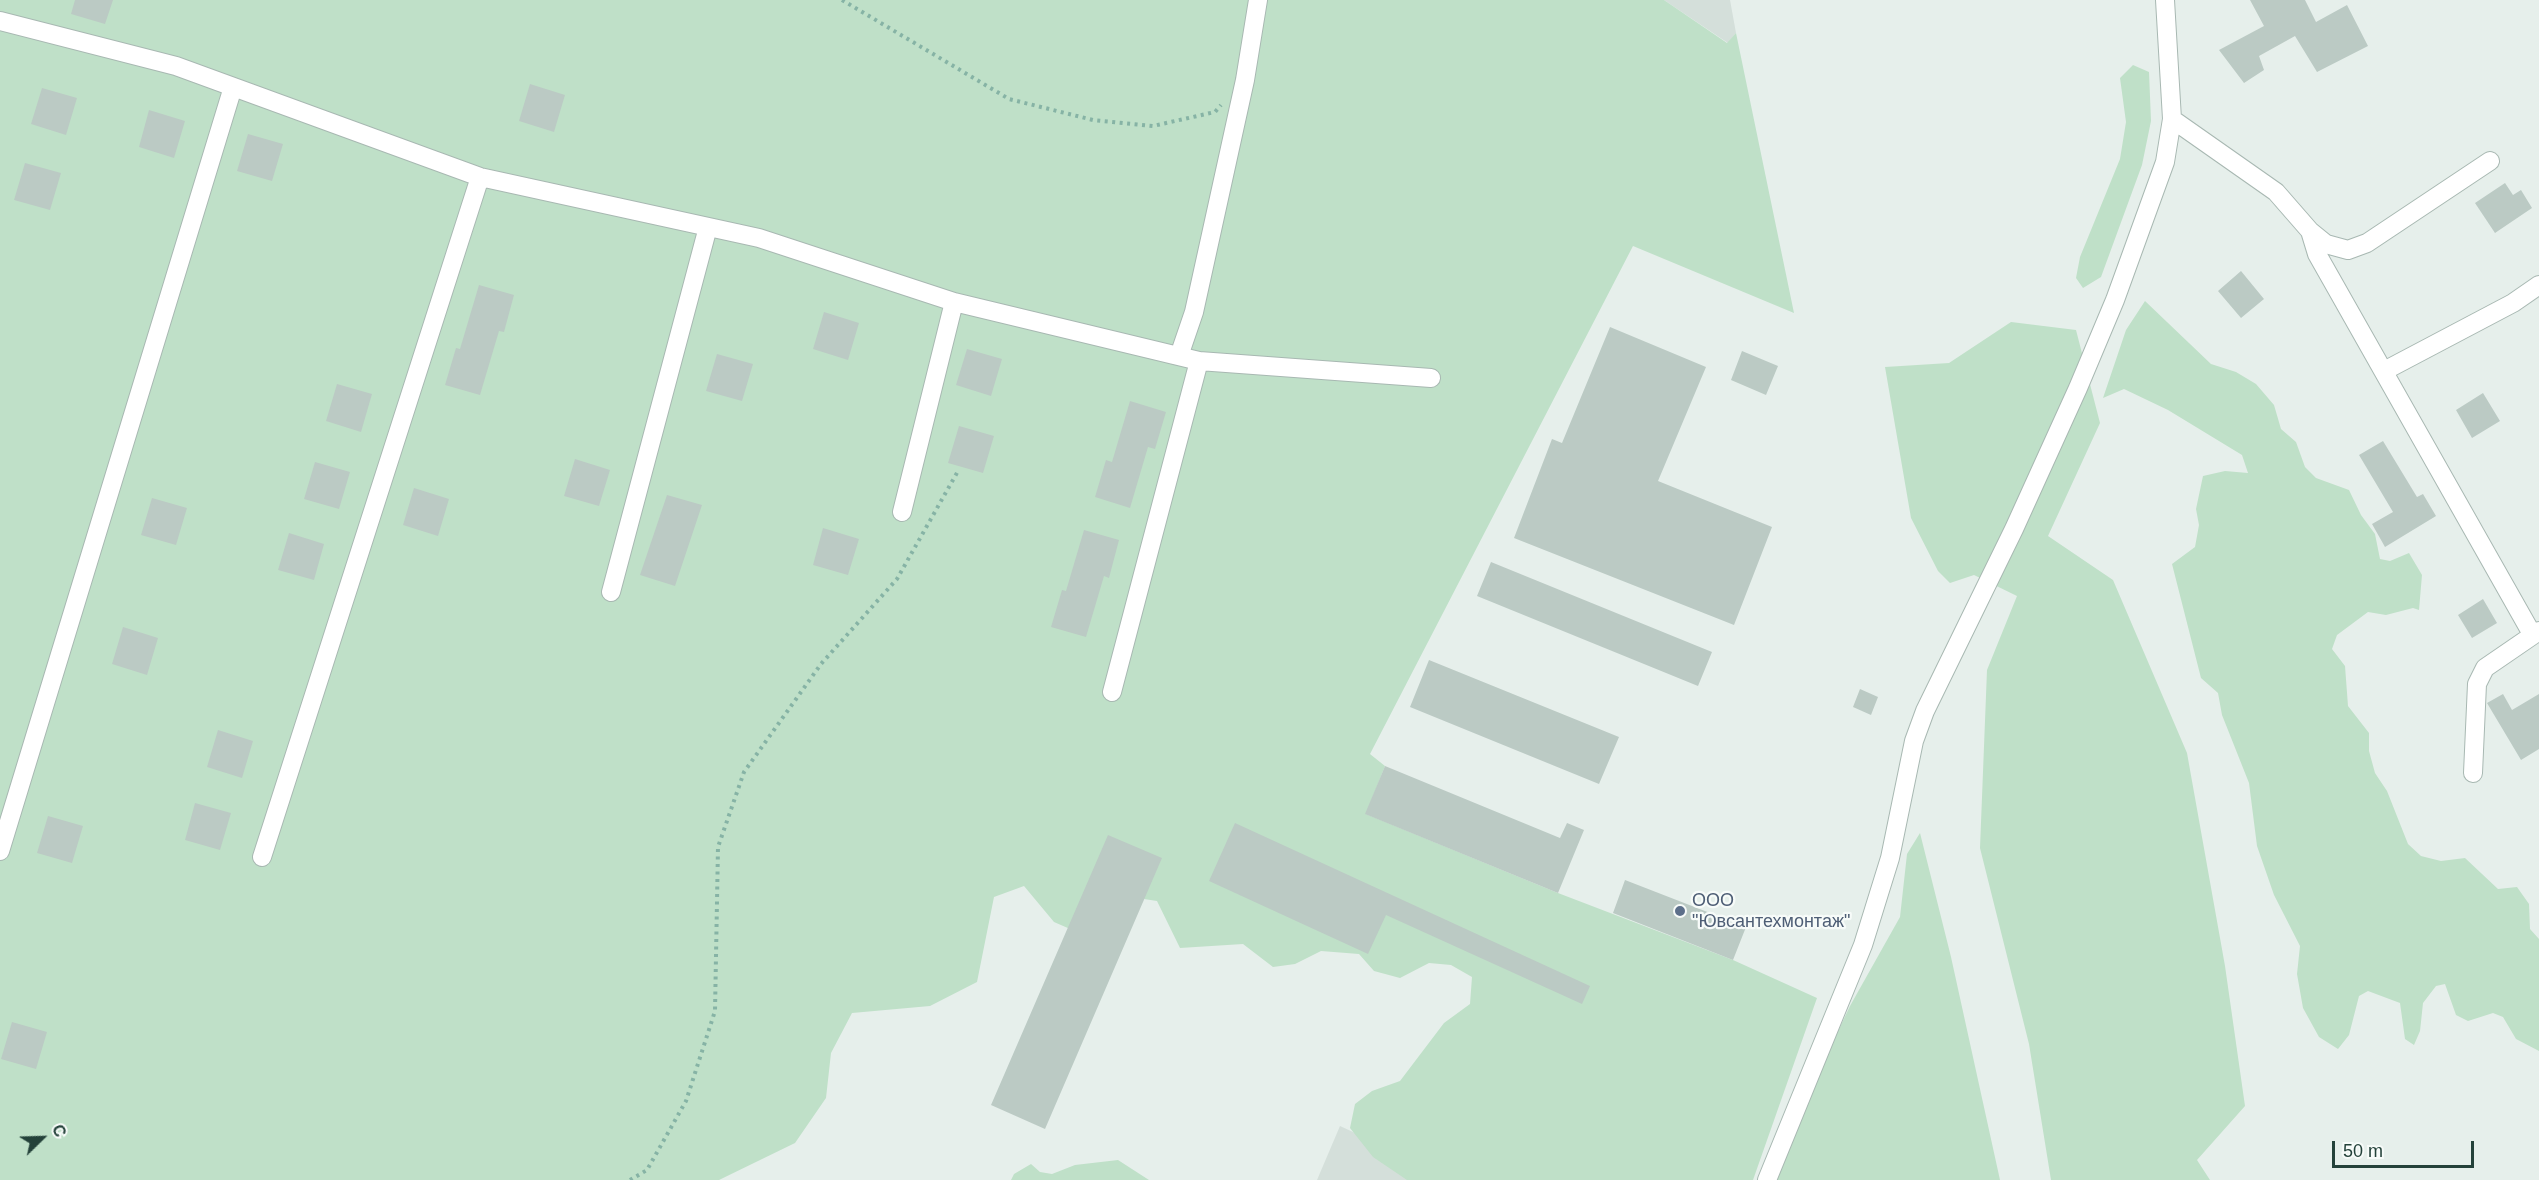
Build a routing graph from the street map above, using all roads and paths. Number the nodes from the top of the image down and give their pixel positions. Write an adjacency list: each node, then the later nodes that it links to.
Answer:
1 (842, 0): 6 (path)
2 (1258, 0): 14 (street)
3 (2164, 0): 7 (street)
4 (0, 21): 5 (street)
5 (233, 87): 9 (street); 24 (street)
6 (1222, 104)
7 (2172, 119): 11 (street); 27 (street)
8 (2490, 161): 11 (street)
9 (480, 177): 10 (street); 25 (street)
10 (708, 227): 13 (street); 20 (street)
11 (2310, 231): 16 (street)
12 (2539, 285): 16 (street)
13 (954, 302): 14 (street); 19 (street)
14 (1179, 356): 15 (street)
15 (1199, 361): 17 (street); 22 (street)
16 (2384, 371): 21 (street)
17 (1431, 378)
18 (958, 471): 26 (path)
19 (903, 512)
20 (611, 592)
21 (2536, 633): 23 (street)
22 (1112, 692)
23 (2473, 773)
24 (0, 851)
25 (262, 857)
26 (630, 1180)
27 (1767, 1180)

